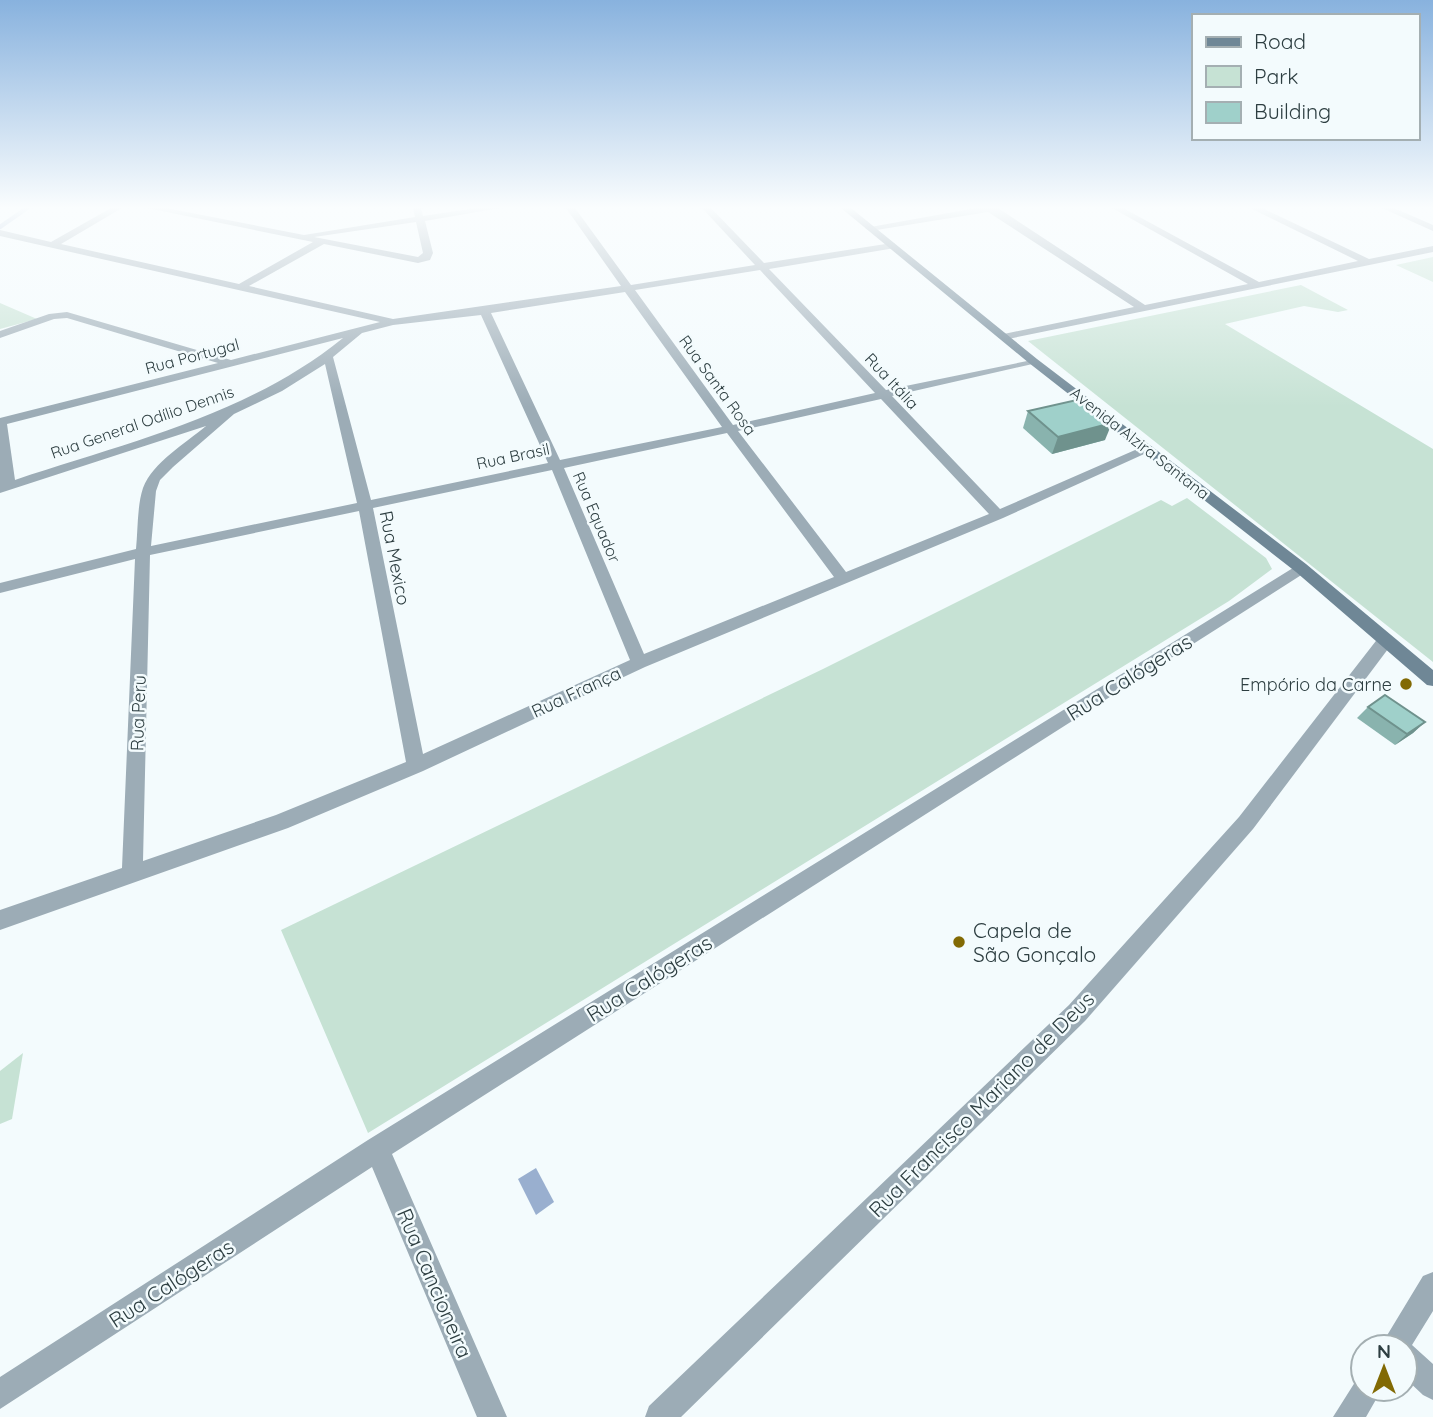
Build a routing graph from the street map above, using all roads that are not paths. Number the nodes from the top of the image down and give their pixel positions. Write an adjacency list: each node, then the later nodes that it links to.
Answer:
1 (183, 274): 11 (street)
2 (264, 274): 11 (street)
3 (619, 274): 12 (street, Rua Santa Rosa)
4 (716, 274): 12 (street)
5 (771, 274): 22 (street, Rua Itália)
6 (926, 274): 18 (main road, Avenida Alzira Santana)
7 (1092, 274): 13 (street)
8 (1238, 274): 10 (street)
9 (1310, 274): 10 (street)
10 (1258, 285): 13 (street)
11 (241, 287): 15 (street)
12 (629, 287): 14 (street); 25 (street, Rua Santa Rosa)
13 (1143, 308): 18 (street)
14 (485, 311): 15 (street); 27 (street, Rua Equador)
15 (393, 322): 16 (street, Rua Portugal)
16 (360, 330): 19 (street, Rua General Odílio Dennis); 21 (street, Rua Portugal)
17 (0, 335): 21 (street)
18 (1003, 337): 20 (main road, Avenida Alzira Santana)
19 (329, 359): 23 (street, Rua General Odílio Dennis); 29 (street, Rua Mexico)
20 (1033, 361): 22 (street, Rua Brasil); 26 (main road, Avenida Alzira Santana)
21 (227, 362): 24 (street, Rua Portugal)
22 (885, 396): 25 (street, Rua Brasil); 30 (street, Rua Itália)
23 (229, 413): 28 (street, Rua General Odílio Dennis); 31 (street, Rua Peru)
24 (0, 422): 28 (street)
25 (730, 429): 27 (street, Rua Brasil); 33 (street, Rua Santa Rosa)
26 (1147, 450): 30 (street, Rua França); 32 (main road, Avenida Alzira Santana)
27 (556, 465): 29 (street, Rua Brasil); 36 (street, Rua Equador)
28 (4, 488)
29 (365, 505): 31 (street, Rua Brasil); 38 (street, Rua Mexico)
30 (998, 515): 33 (street, Rua França)
31 (144, 552): 34 (street, Rua Brasil); 39 (street, Rua Peru)
32 (1301, 568): 35 (main road, Avenida Alzira Santana); 41 (street, Rua Calógeras)
33 (844, 578): 36 (street, Rua França)
34 (0, 588)
35 (1385, 641): 37 (main road, Avenida Alzira Santana); 48 (street, Rua Francisco Mariano de Deus)
36 (639, 663): 38 (street, Rua França)
37 (1433, 680)
38 (416, 766): 39 (street, Rua França)
39 (132, 875): 40 (street, Rua França)
40 (0, 920)
41 (377, 1149): 46 (street, Rua Calógeras); 47 (street, Rua Cancioneira)
42 (1433, 1286): 43 (street)
43 (1406, 1333)
44 (1419, 1371): 45 (street)
45 (1433, 1385)
46 (0, 1394)
47 (492, 1417)
48 (660, 1417)

